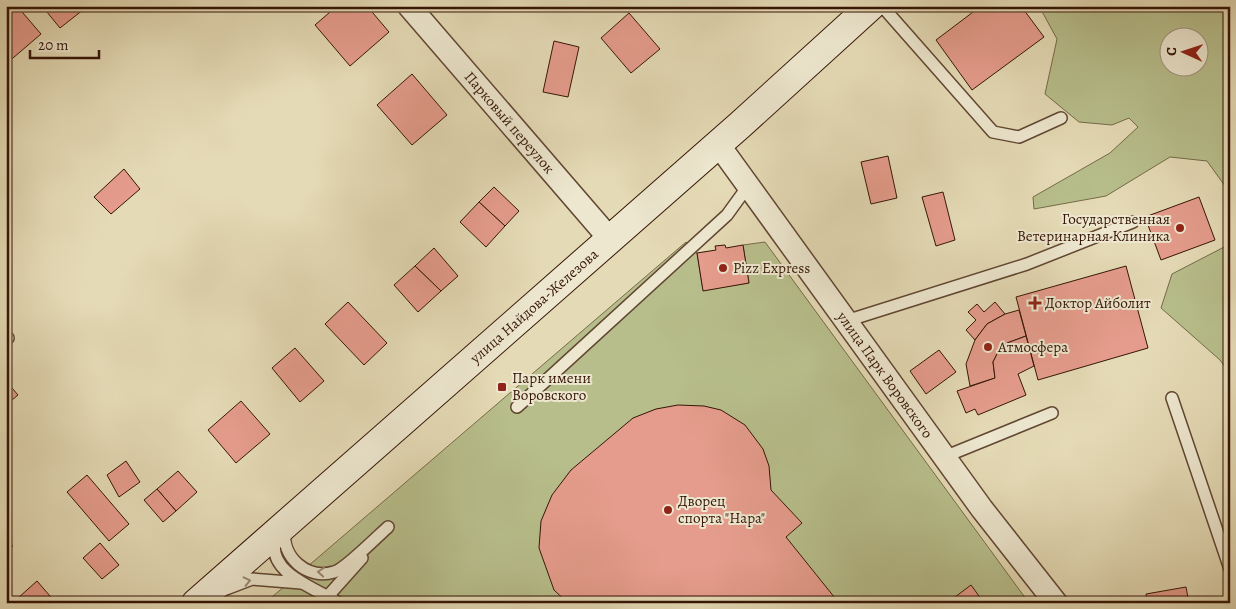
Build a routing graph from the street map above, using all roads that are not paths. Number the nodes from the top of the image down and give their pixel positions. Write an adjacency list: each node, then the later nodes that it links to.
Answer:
1 (409, 6): 8 (street, Парковый переулок)
2 (871, 6): 5 (main road, улица Найдова-Железова)
3 (882, 6): 4 (lane)
4 (1061, 118)
5 (718, 144): 6 (street, улица Парк Воровского); 8 (main road, улица Найдова-Железова)
6 (748, 186): 9 (street, улица Парк Воровского); 11 (lane)
7 (1133, 222): 9 (lane)
8 (610, 239): 14 (main road, улица Найдова-Железова)
9 (846, 321): 13 (street, улица Парк Воровского)
10 (1172, 398): 15 (lane)
11 (516, 407)
12 (1052, 413): 13 (lane)
13 (944, 457): 21 (street, улица Парк Воровского)
14 (286, 523): 16 (lane); 17 (lane, one-way to 14); 18 (main road, улица Найдова-Железова)
15 (1230, 569)
16 (302, 583): 17 (lane); 19 (lane, one-way to 16)
17 (328, 596): 20 (lane)
18 (196, 603)
19 (204, 603)
20 (339, 603)
21 (1056, 603)

